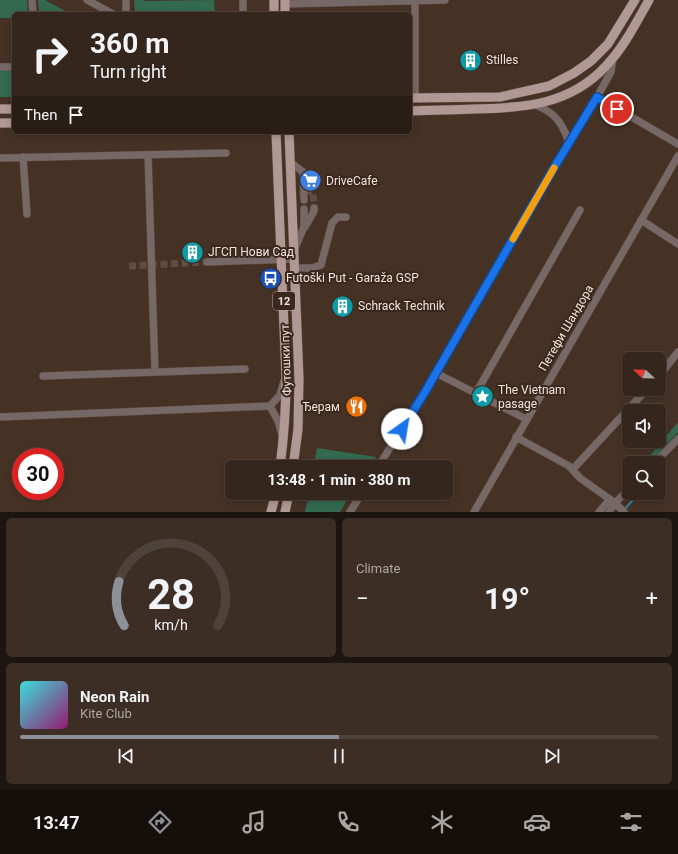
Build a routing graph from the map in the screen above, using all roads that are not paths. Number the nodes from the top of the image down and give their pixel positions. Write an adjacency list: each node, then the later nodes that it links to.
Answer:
1 (32, 0): 11 (street)
2 (87, 0): 12 (street)
3 (126, 0): 13 (street)
4 (243, 0): 14 (street)
5 (274, 0): 15 (main road)
6 (414, 0): 7 (street); 10 (street); 20 (street)
7 (444, 0)
8 (635, 0): 20 (main road)
9 (649, 0): 16 (main road)
10 (285, 2)
11 (33, 12)
12 (109, 12)
13 (126, 12)
14 (243, 12)
15 (274, 12)
16 (613, 58): 19 (street); 21 (main road)
17 (12, 66): 18 (street)
18 (0, 67)
19 (597, 97): 29 (street); 30 (street)
20 (412, 98)
21 (535, 105): 24 (main road); 29 (street)
22 (0, 109): 23 (main road)
23 (12, 109)
24 (412, 111)
25 (12, 122): 26 (main road)
26 (0, 123)
27 (277, 134): 47 (main road, Футошки пут / 12)
28 (289, 134): 36 (main road, Футошки пут / 12)
29 (569, 142): 54 (street)
30 (678, 144)
31 (226, 153): 32 (street)
32 (148, 155): 34 (street); 53 (street)
33 (678, 156): 43 (street, Петефи Шандора)
34 (23, 157): 35 (street); 41 (street)
35 (0, 158)
36 (290, 162): 37 (street); 46 (main road, Футошки пут / 12)
37 (304, 200)
38 (304, 208): 44 (street)
39 (314, 208): 44 (street)
40 (580, 210): 57 (street)
41 (27, 214)
42 (346, 217): 49 (street)
43 (641, 220): 45 (street); 61 (street, Петефи Шандора)
44 (304, 227): 46 (street)
45 (678, 244)
46 (294, 249): 49 (main road, Футошки пут / 12)
47 (282, 259): 48 (street); 49 (street); 56 (main road, Футошки пут / 12)
48 (207, 262)
49 (295, 263): 67 (main road, Футошки пут / 12)
50 (678, 352): 51 (street)
51 (666, 367)
52 (245, 369): 53 (street)
53 (155, 372): 55 (street)
54 (436, 373): 57 (street); 68 (street)
55 (43, 376)
56 (286, 377): 59 (street); 64 (main road, Футошки пут / 12)
57 (476, 393): 61 (street)
58 (641, 396): 69 (street)
59 (270, 406): 60 (street); 64 (street)
60 (0, 417)
61 (526, 419): 62 (street, Петефи Шандора)
62 (516, 437): 69 (street); 78 (street, Петефи Шандора)
63 (678, 439): 65 (street)
64 (284, 440): 66 (main road, Футошки пут / 12)
65 (661, 456)
66 (281, 460)
67 (294, 460)
68 (382, 460)
69 (573, 469): 74 (street)
70 (622, 494): 74 (street)
71 (274, 500): 75 (main road)
72 (287, 500): 76 (main road)
73 (358, 500): 77 (street)
74 (613, 501): 79 (street); 80 (street); 81 (street)
75 (271, 512)
76 (284, 512)
77 (350, 512)
78 (474, 512)
79 (599, 512)
80 (609, 512)
81 (624, 512)

